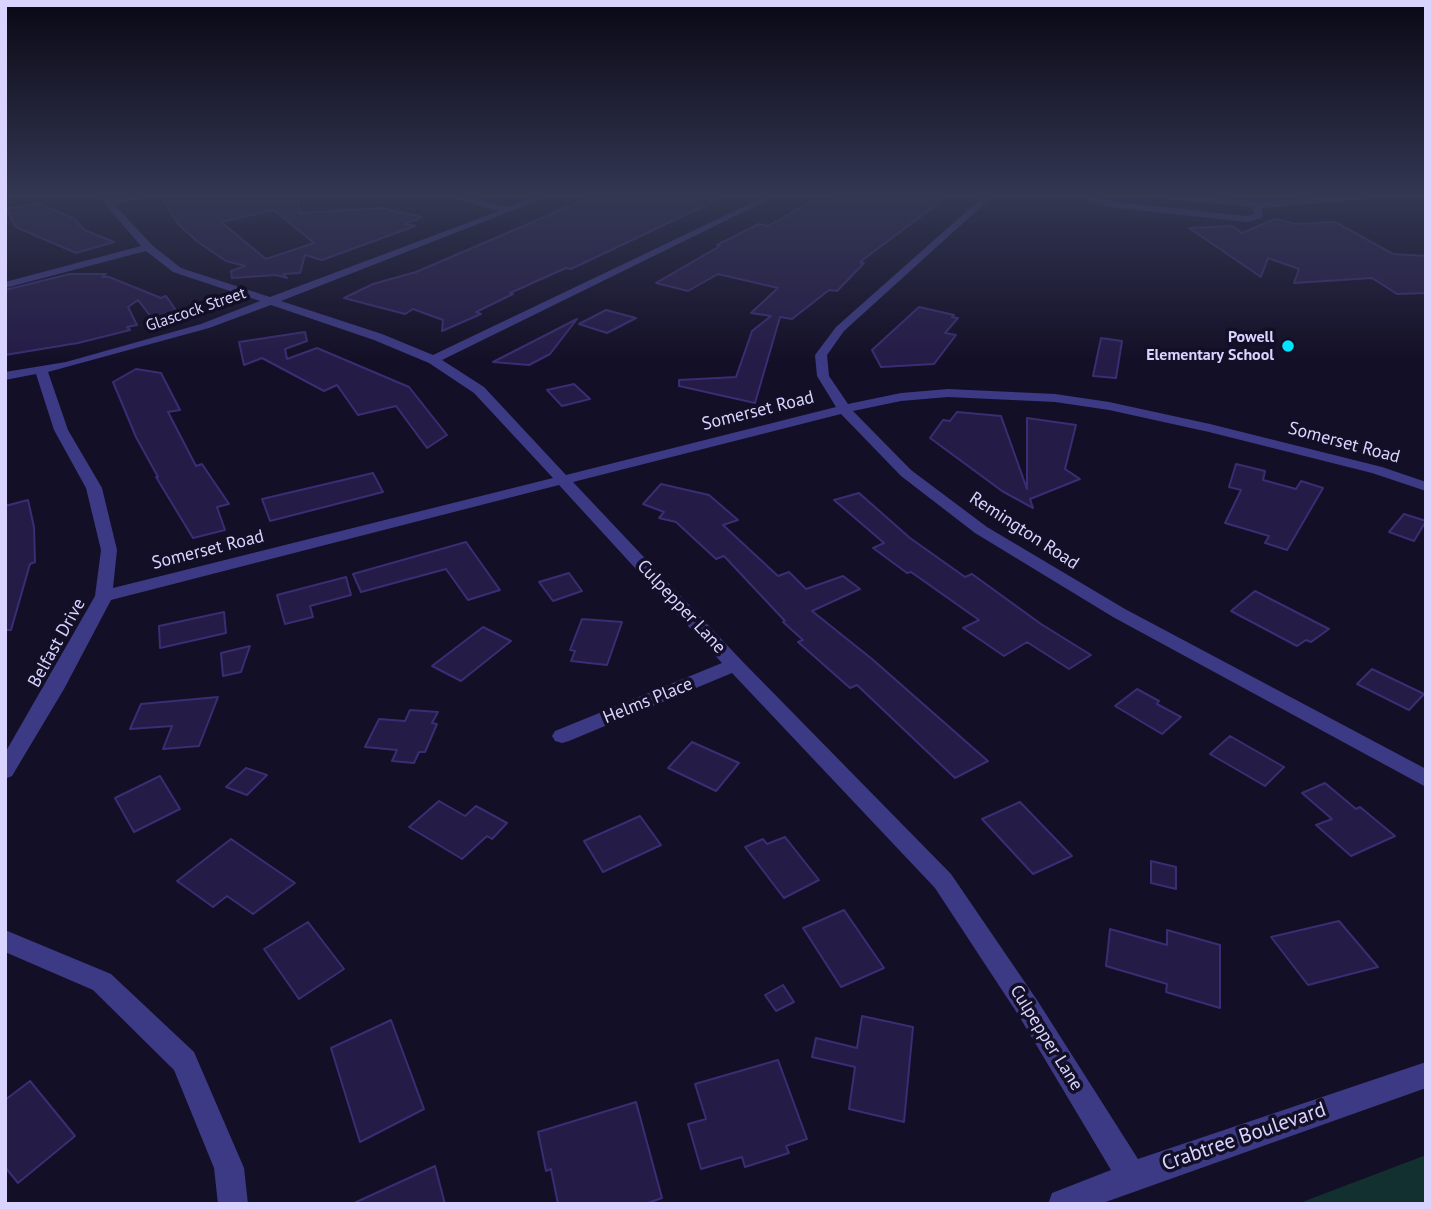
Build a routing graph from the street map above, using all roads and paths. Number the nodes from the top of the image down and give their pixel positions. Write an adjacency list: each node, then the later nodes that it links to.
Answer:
1 (131, 251): 6 (street)
2 (154, 251): 7 (street, Culpepper Lane)
3 (400, 251): 7 (street, Glascock Street)
4 (657, 251): 8 (street)
5 (927, 251): 11 (street, Remington Road)
6 (5, 285)
7 (270, 301): 8 (street, Culpepper Lane); 9 (street, Glascock Street)
8 (433, 360): 12 (street, Culpepper Lane)
9 (41, 370): 10 (street, Glascock Street); 14 (street, Belfast Drive)
10 (5, 376)
11 (844, 409): 12 (street, Somerset Road); 13 (street, Somerset Road); 18 (street, Remington Road)
12 (564, 480): 14 (street, Somerset Road); 15 (street, Culpepper Lane)
13 (1426, 487)
14 (104, 596): 17 (street, Belfast Drive)
15 (735, 666): 16 (street, Helms Place); 21 (street, Culpepper Lane)
16 (562, 736)
17 (5, 771)
18 (1426, 779)
19 (5, 941): 22 (street)
20 (1426, 1074): 21 (street, Crabtree Boulevard)
21 (1132, 1176): 23 (street, Crabtree Boulevard)
22 (233, 1204)
23 (1063, 1204)

